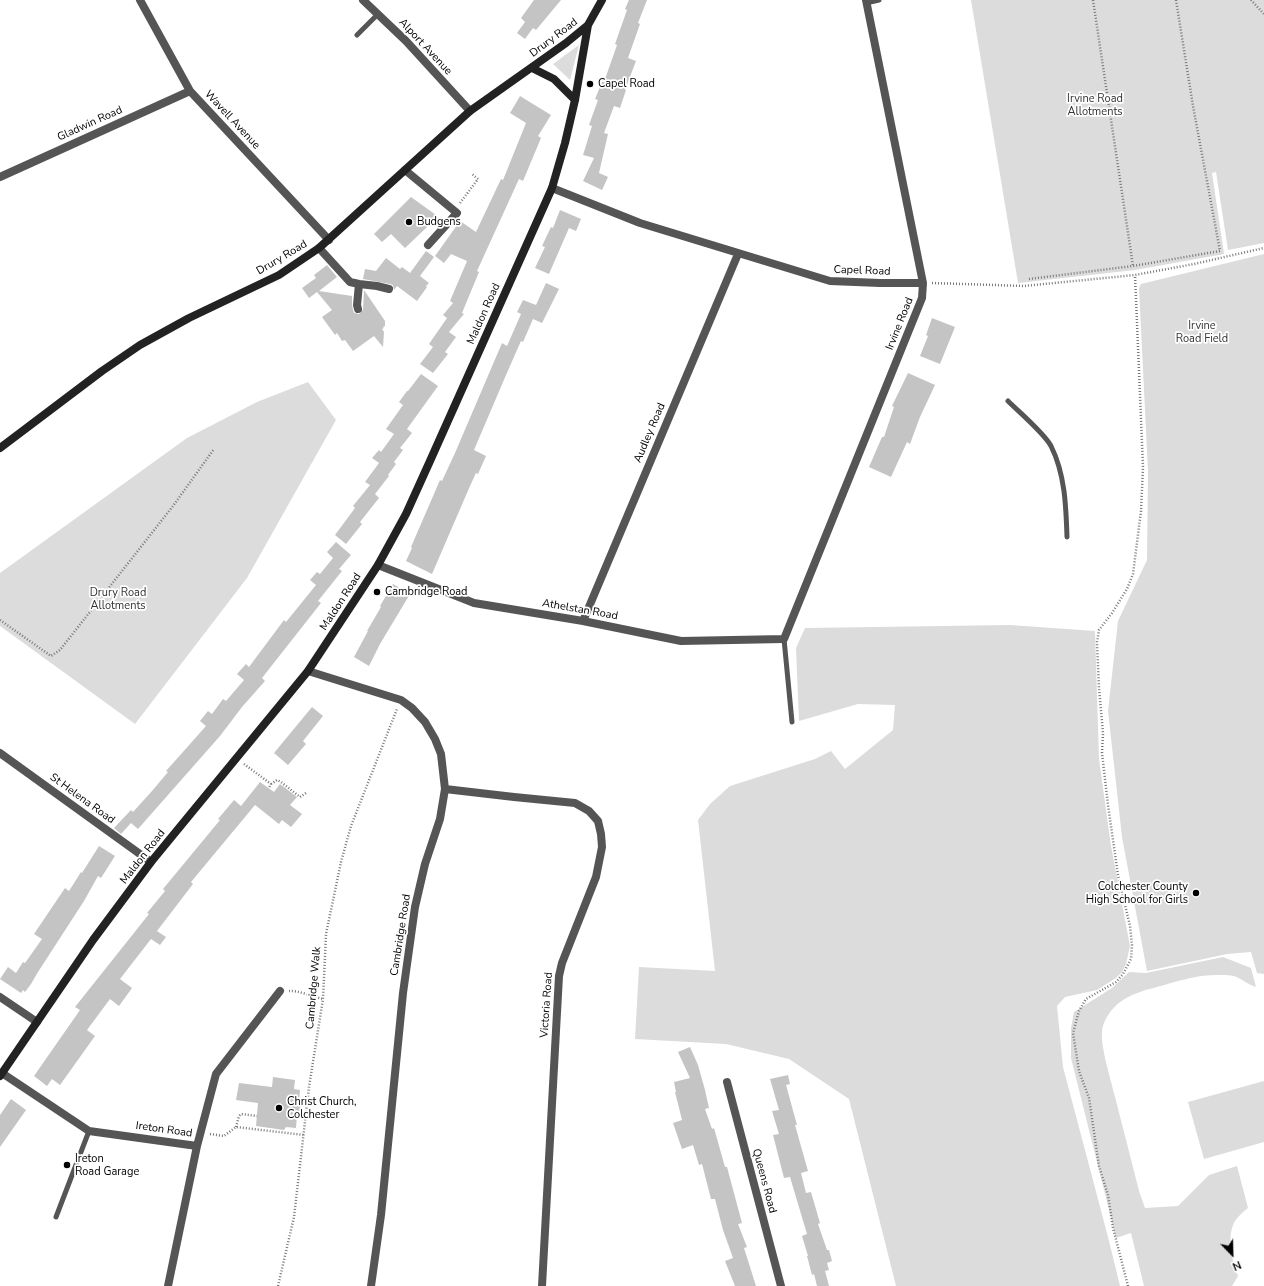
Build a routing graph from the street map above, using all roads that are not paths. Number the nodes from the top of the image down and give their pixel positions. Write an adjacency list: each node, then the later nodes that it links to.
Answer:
1 (140, 0): 10 (street, Wavell Avenue)
2 (363, 0): 6 (street, Alport Avenue)
3 (601, 0): 7 (main road)
4 (879, 0): 5 (lane)
5 (866, 2): 20 (street, Irvine Road)
6 (378, 14): 8 (lane); 12 (street, Alport Avenue)
7 (588, 26): 9 (main road, Drury Road); 11 (main road, Maldon Road)
8 (357, 35)
9 (532, 68): 11 (main road, Drury Road); 12 (main road, Drury Road)
10 (190, 91): 14 (street, Gladwin Road); 16 (street, Wavell Avenue)
11 (575, 100): 15 (main road, Maldon Road)
12 (470, 111): 13 (main road, Drury Road)
13 (405, 170): 16 (main road, Drury Road); 17 (street)
14 (0, 177)
15 (552, 188): 19 (street, Capel Road); 27 (main road, Maldon Road)
16 (329, 240): 18 (main road, Drury Road)
17 (428, 245)
18 (319, 248): 21 (street); 25 (main road, Drury Road)
19 (738, 254): 20 (street, Capel Road); 28 (street, Audley Road)
20 (923, 283): 29 (street, Irvine Road)
21 (359, 284): 22 (street); 23 (street)
22 (389, 289)
23 (358, 310)
24 (1008, 401): 26 (lane)
25 (0, 448)
26 (1067, 537)
27 (378, 565): 28 (street, Athelstan Road); 30 (main road, Maldon Road)
28 (583, 622): 29 (street, Athelstan Road)
29 (784, 639): 31 (lane)
30 (308, 672): 33 (street, Cambridge Road); 34 (main road, Maldon Road)
31 (792, 722)
32 (0, 753): 34 (street, St Helena Road)
33 (445, 788): 44 (street, Cambridge Road); 45 (street, Victoria Road)
34 (151, 862): 37 (main road, Maldon Road)
35 (280, 991): 41 (street)
36 (0, 997): 37 (street)
37 (37, 1022): 38 (main road, Maldon Road)
38 (1, 1074): 40 (street, Ireton Road)
39 (727, 1082): 46 (street, Queens Road)
40 (89, 1131): 41 (street, Ireton Road); 42 (lane)
41 (197, 1146): 43 (street, Ireton Road)
42 (56, 1217)
43 (168, 1286)
44 (371, 1286)
45 (542, 1286)
46 (781, 1286)

